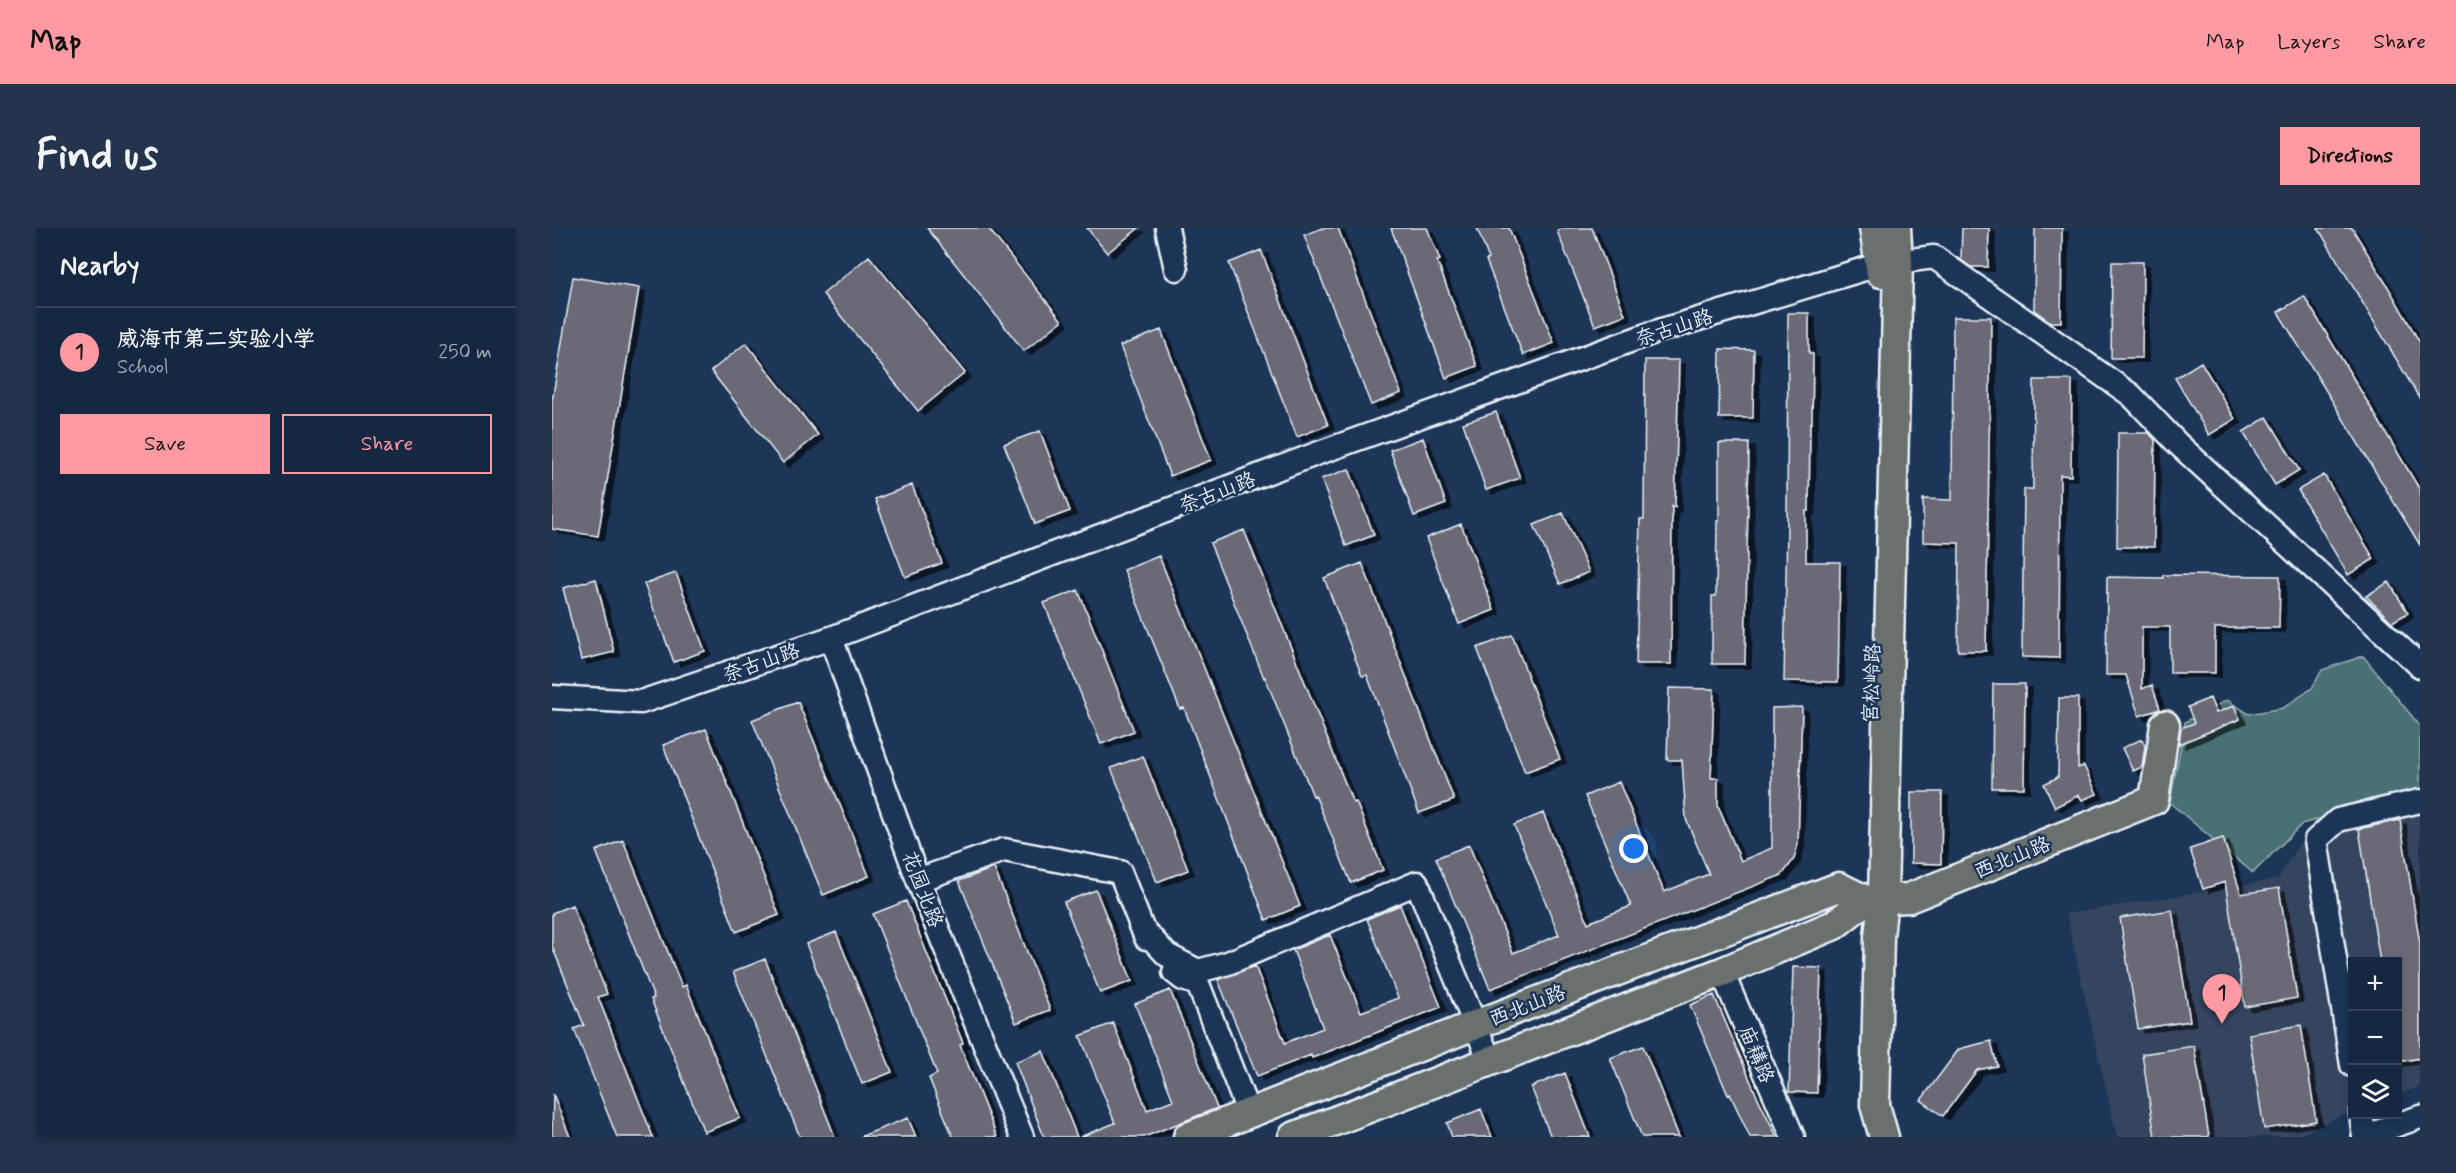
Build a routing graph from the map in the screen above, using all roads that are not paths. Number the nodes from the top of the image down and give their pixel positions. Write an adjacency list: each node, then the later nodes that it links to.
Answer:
1 (1167, 228): 4 (street)
2 (1882, 229): 3 (main road)
3 (1889, 263): 5 (street, 奈古山路); 6 (street, 奈古山路); 11 (main road)
4 (1176, 268)
5 (831, 638): 7 (street, 奈古山路); 10 (street, 花园北路)
6 (2420, 666)
7 (552, 698)
8 (2165, 725): 11 (main road, 西北山路)
9 (2420, 801): 15 (street)
10 (918, 880): 12 (street); 20 (street, 花园北路)
11 (1875, 900): 13 (main road, 西北山路); 14 (main road, 西北山路); 24 (main road); 25 (main road)
12 (1140, 926): 14 (street); 17 (street)
13 (1722, 972): 16 (main road, 西北山路); 23 (street, 庙耩路)
14 (1475, 1025): 16 (street); 17 (main road, 西北山路)
15 (2348, 1040)
16 (1490, 1061): 22 (main road, 西北山路)
17 (1249, 1114): 21 (main road, 西北山路)
18 (2420, 1117): 27 (street)
19 (2362, 1119): 26 (street)
20 (1022, 1137)
21 (1188, 1137)
22 (1293, 1137)
23 (1793, 1137)
24 (1871, 1137)
25 (1884, 1137)
26 (2364, 1137)
27 (2370, 1137)

